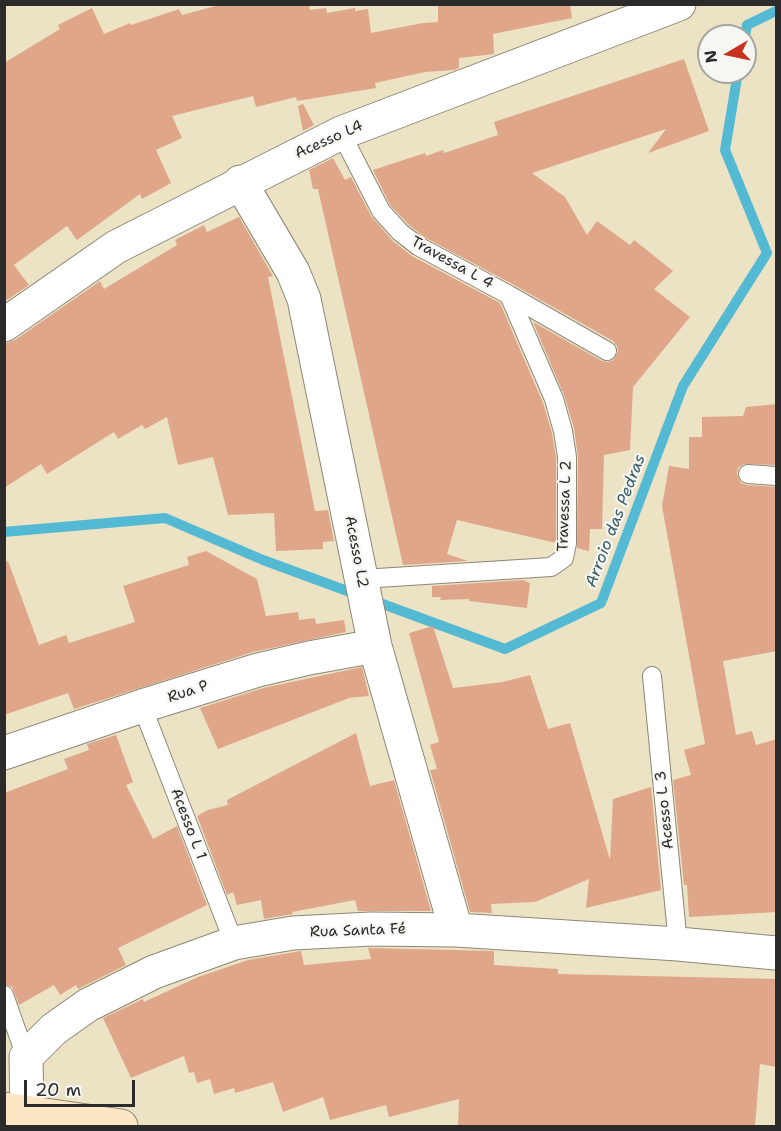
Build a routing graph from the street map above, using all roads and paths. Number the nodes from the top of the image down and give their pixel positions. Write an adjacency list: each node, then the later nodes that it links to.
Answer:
1 (679, 4): 2 (street, Acesso L4)
2 (341, 132): 3 (street, Acesso L4); 4 (lane, Travessa L 4)
3 (240, 182): 5 (street, Acesso L4); 9 (street, Acesso L2)
4 (509, 295): 6 (lane, Travessa L 4); 9 (lane, Travessa L 2)
5 (4, 325)
6 (607, 351)
7 (748, 474): 8 (lane)
8 (777, 476)
9 (362, 579): 10 (street, Acesso L2)
10 (375, 646): 12 (street, Rua P); 14 (street, Acesso L2)
11 (652, 676): 16 (lane, Acesso L 3)
12 (142, 706): 13 (street, Rua P); 15 (lane, Acesso L 1)
13 (4, 753)
14 (456, 930): 15 (street, Rua Santa Fé); 16 (street, Rua Santa Fé)
15 (234, 943): 19 (street, Rua Santa Fé)
16 (678, 944): 17 (street, Rua Santa Fé)
17 (777, 953)
18 (4, 995): 19 (lane)
19 (26, 1057): 20 (street)
20 (16, 1110): 21 (street)
21 (121, 1126)

